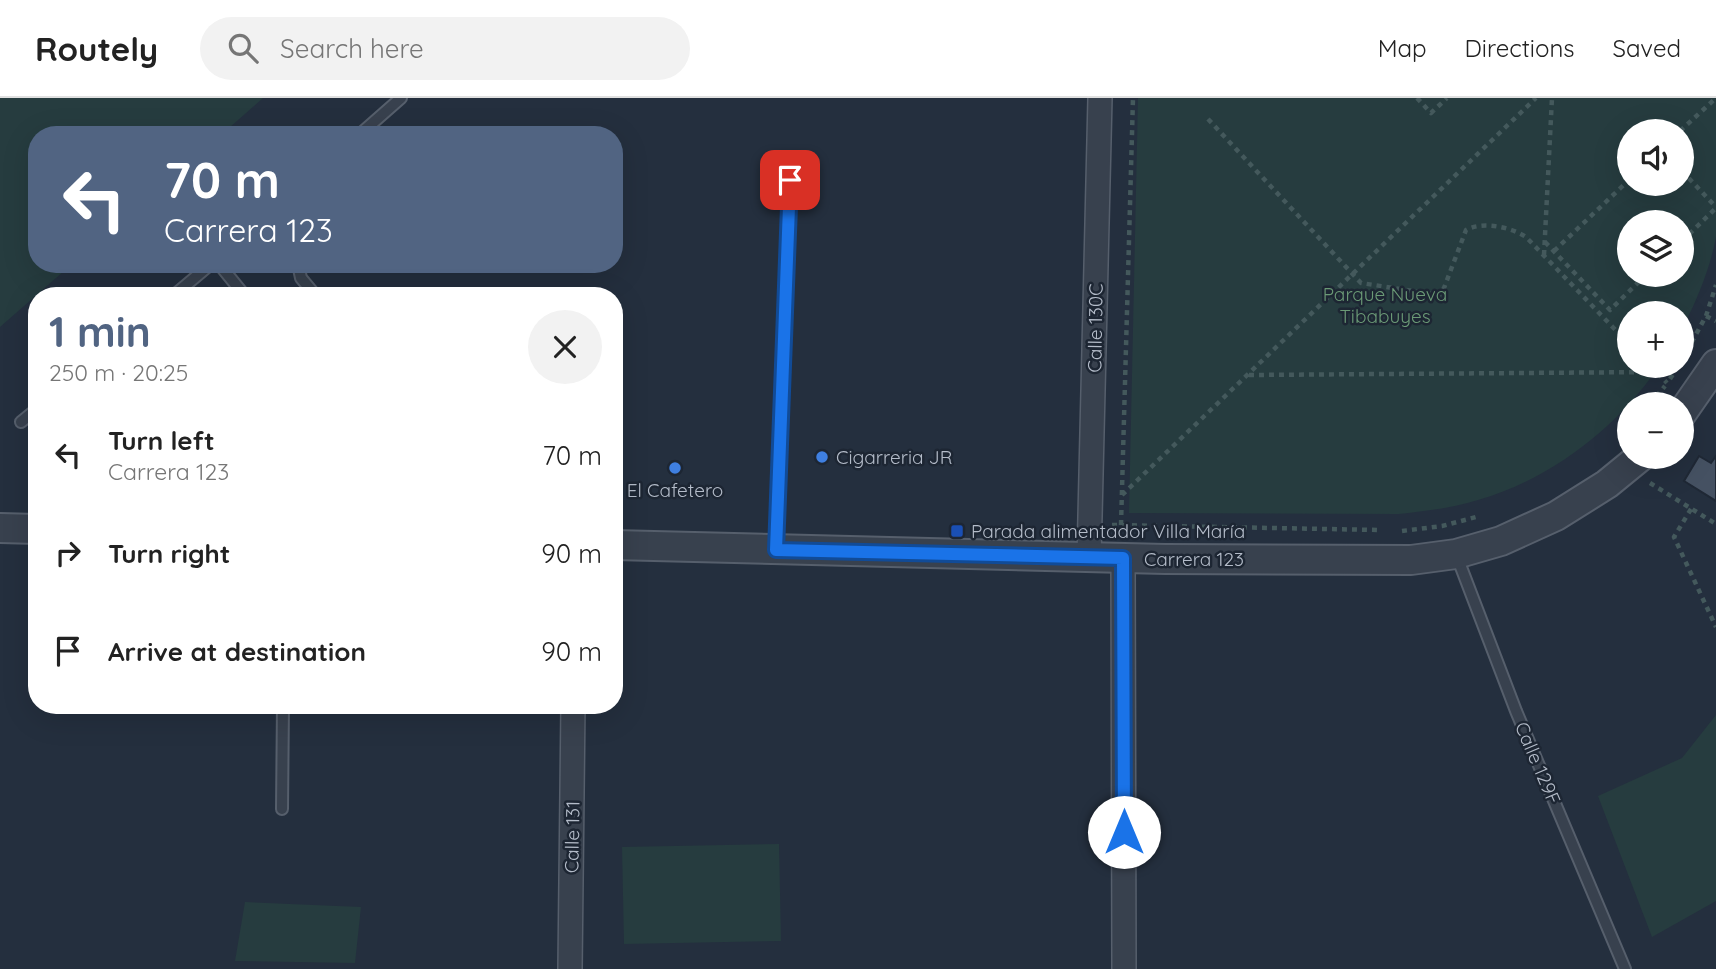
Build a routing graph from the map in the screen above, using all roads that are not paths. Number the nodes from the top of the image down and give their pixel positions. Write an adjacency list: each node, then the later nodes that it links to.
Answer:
1 (401, 98): 3 (lane)
2 (1100, 98): 19 (street, Calle 130C)
3 (369, 126)
4 (790, 180): 17 (lane)
5 (200, 273): 7 (lane)
6 (226, 273): 8 (lane)
7 (184, 287)
8 (238, 287)
9 (1716, 364): 10 (street)
10 (1694, 396)
11 (28, 416): 12 (lane)
12 (21, 422)
13 (1641, 469): 18 (street, Carrera 123)
14 (0, 528): 15 (street)
15 (28, 529)
16 (623, 545): 17 (street, Carrera 123)
17 (776, 550): 19 (street, Carrera 123)
18 (1456, 554): 20 (street, Carrera 123); 26 (lane, Calle 129F)
19 (1089, 558): 20 (street, Carrera 123)
20 (1123, 558): 25 (street)
21 (283, 714): 23 (lane)
22 (573, 714): 24 (street, Calle 131)
23 (282, 809)
24 (570, 969)
25 (1124, 969)
26 (1626, 969)

